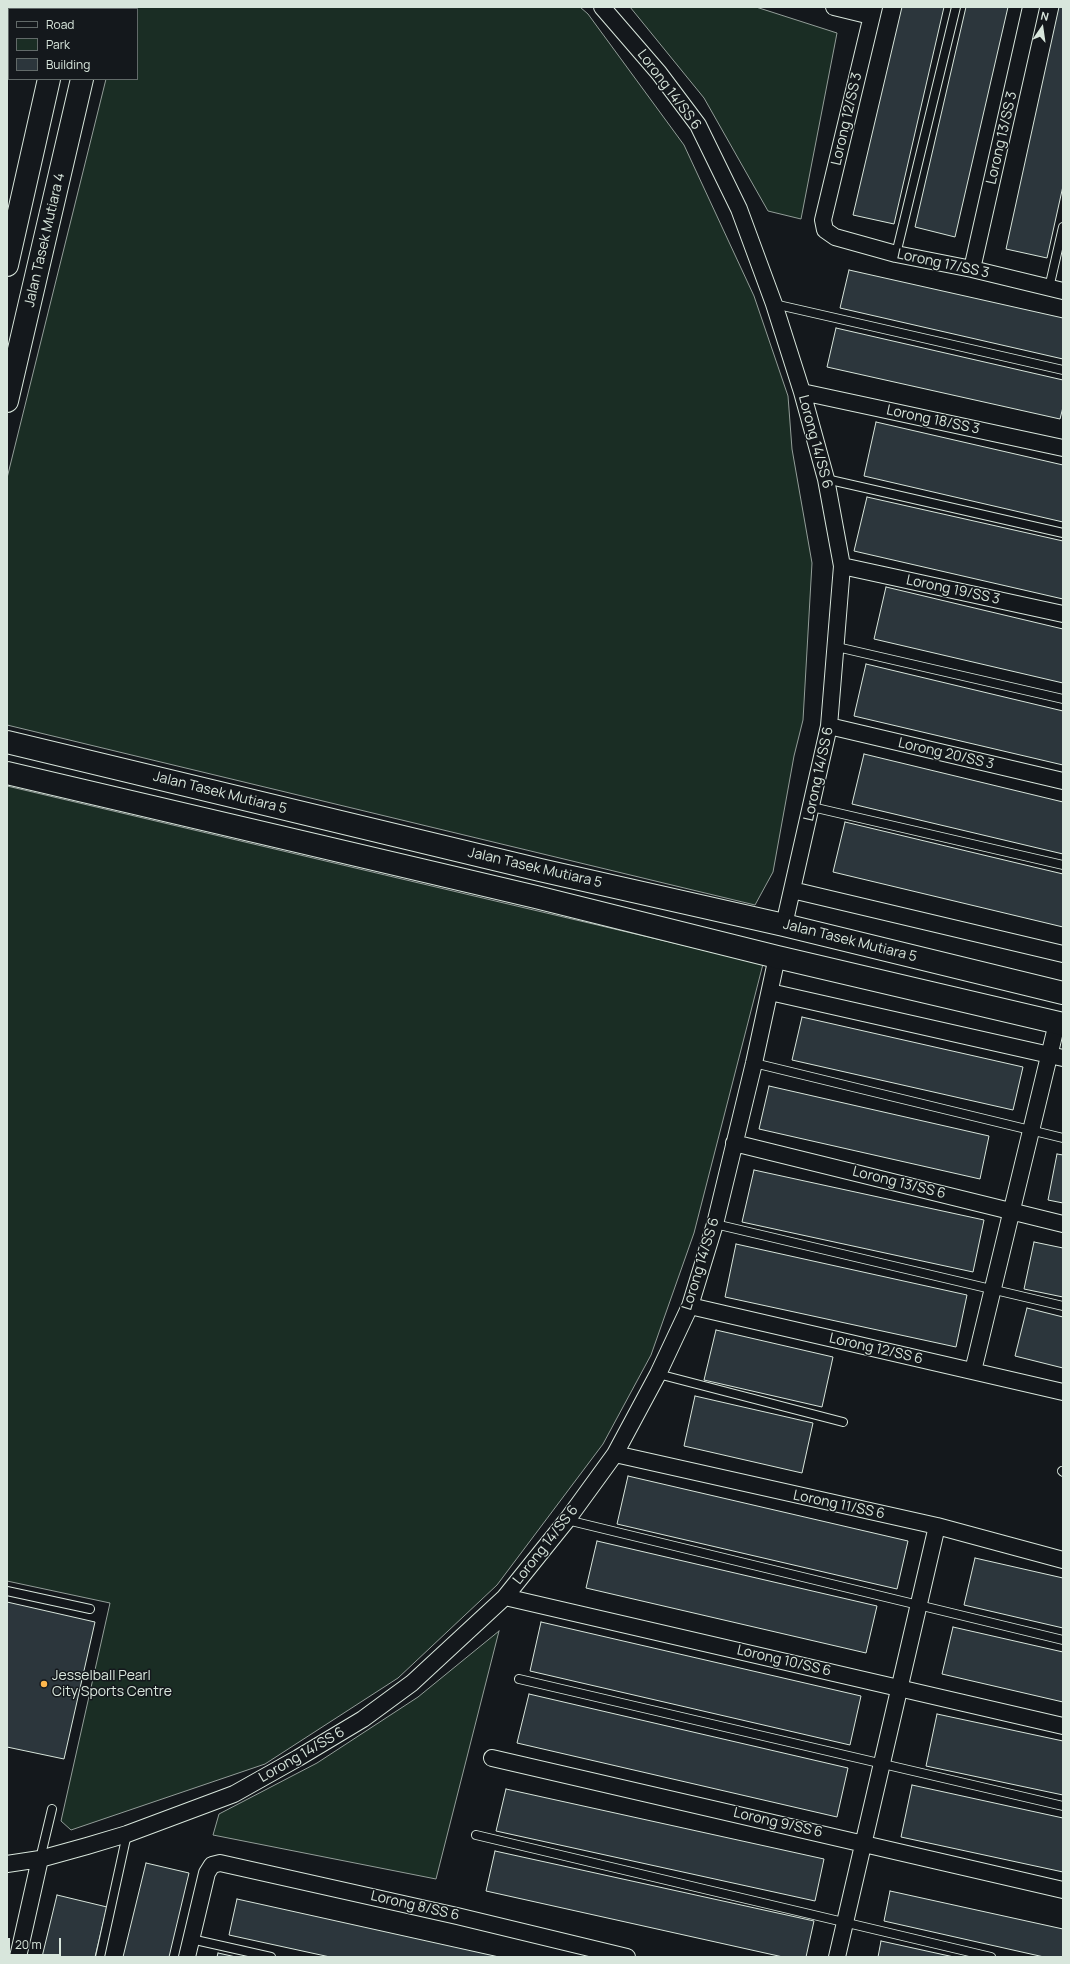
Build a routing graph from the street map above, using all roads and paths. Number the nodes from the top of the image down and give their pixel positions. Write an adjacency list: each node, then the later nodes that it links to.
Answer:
1 (602, 7): 16 (street, Lorong 14/SS 6)
2 (834, 7): 5 (street)
3 (956, 7): 12 (lane)
4 (1031, 7): 14 (street, Lorong 13/SS 3)
5 (872, 11): 11 (street, Lorong 12/SS 3)
6 (49, 80): 8 (street)
7 (82, 80): 9 (street, Jalan Tasek Mutiara 4)
8 (20, 206): 9 (street); 13 (street)
9 (51, 214): 19 (street, Jalan Tasek Mutiara 4)
10 (1063, 227): 15 (lane)
11 (825, 230): 12 (street, Lorong 17/SS 3)
12 (896, 254): 14 (street, Lorong 17/SS 3)
13 (7, 265)
14 (972, 269): 15 (street, Lorong 17/SS 3)
15 (1056, 289)
16 (774, 304): 17 (lane); 18 (street, Lorong 14/SS 6)
17 (1063, 370)
18 (802, 392): 20 (street, Lorong 18/SS 3); 21 (street, Lorong 14/SS 6)
19 (7, 401)
20 (1063, 448)
21 (826, 479): 22 (lane); 23 (street, Lorong 14/SS 6)
22 (1063, 533)
23 (842, 566): 24 (street, Lorong 19/SS 3); 25 (street, Lorong 14/SS 6)
24 (1063, 614)
25 (837, 647): 26 (lane); 27 (street, Lorong 14/SS 6)
26 (1063, 699)
27 (830, 726): 30 (street, Lorong 20/SS 3); 31 (street, Lorong 14/SS 6)
28 (7, 742): 33 (street, Jalan Tasek Mutiara 5)
29 (7, 773): 35 (street, Jalan Tasek Mutiara 5)
30 (1063, 781)
31 (812, 806): 32 (lane); 34 (street, Lorong 14/SS 6)
32 (1063, 865)
33 (540, 870): 35 (street); 36 (street, Jalan Tasek Mutiara 5)
34 (792, 890): 36 (street, Lorong 14/SS 6); 37 (street)
35 (536, 896): 38 (street, Jalan Tasek Mutiara 5)
36 (784, 925): 40 (street, Jalan Tasek Mutiara 5)
37 (1063, 954)
38 (777, 957): 39 (street, Lorong 14/SS 6); 41 (street, Jalan Tasek Mutiara 5)
39 (770, 992): 42 (street); 43 (street, Lorong 14/SS 6)
40 (1063, 993)
41 (1059, 1024): 42 (street)
42 (1055, 1053): 44 (street)
43 (754, 1063): 44 (lane); 46 (street, Lorong 14/SS 6)
44 (1031, 1130): 45 (lane); 47 (street)
45 (1063, 1138)
46 (734, 1143): 47 (street, Lorong 13/SS 6); 48 (street, Lorong 14/SS 6)
47 (1012, 1211): 49 (street, Lorong 13/SS 6); 50 (street)
48 (715, 1224): 50 (lane); 51 (street, Lorong 14/SS 6)
49 (1063, 1224)
50 (993, 1289): 52 (lane); 53 (street)
51 (690, 1306): 53 (street, Lorong 12/SS 6); 54 (street, Lorong 14/SS 6)
52 (1063, 1306)
53 (973, 1371): 55 (street, Lorong 12/SS 6)
54 (658, 1374): 56 (lane); 57 (street, Lorong 14/SS 6)
55 (1063, 1392)
56 (843, 1422)
57 (614, 1454): 58 (street, Lorong 14/SS 6); 59 (street, Lorong 11/SS 6)
58 (567, 1520): 62 (street, Lorong 14/SS 6); 63 (lane)
59 (937, 1526): 60 (street, Lorong 11/SS 6); 63 (street)
60 (1063, 1560)
61 (7, 1591): 64 (lane)
62 (505, 1597): 67 (street, Lorong 10/SS 6); 73 (street, Lorong 14/SS 6)
63 (918, 1605): 65 (lane); 67 (street)
64 (90, 1609)
65 (1063, 1640)
66 (519, 1679): 70 (lane)
67 (899, 1687): 68 (street, Lorong 10/SS 6); 70 (street)
68 (1063, 1726)
69 (492, 1758): 75 (street, Lorong 9/SS 6)
70 (881, 1765): 71 (lane); 75 (street)
71 (1063, 1806)
72 (52, 1809): 76 (lane)
73 (127, 1834): 76 (street, Lorong 14/SS 6); 82 (lane)
74 (476, 1835): 79 (lane)
75 (863, 1842): 78 (street, Lorong 9/SS 6); 79 (street)
76 (40, 1859): 77 (street, Lorong 14/SS 6); 81 (street)
77 (7, 1864)
78 (1063, 1890)
79 (845, 1922): 86 (street); 87 (lane)
80 (191, 1939): 83 (street); 84 (lane); 85 (street, Lorong 8/SS 6)
81 (18, 1957)
82 (100, 1957)
83 (187, 1957)
84 (271, 1957)
85 (627, 1957)
86 (837, 1957)
87 (991, 1957)

